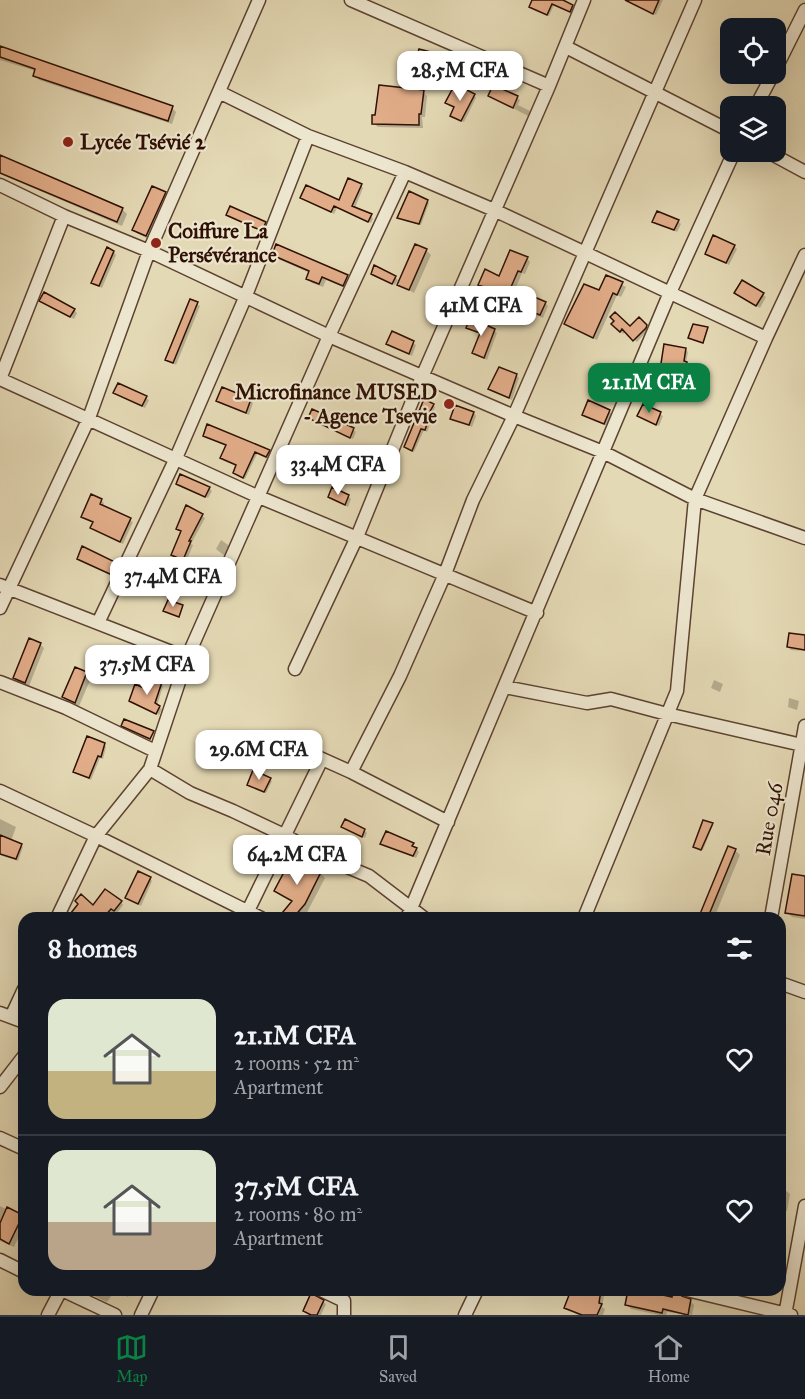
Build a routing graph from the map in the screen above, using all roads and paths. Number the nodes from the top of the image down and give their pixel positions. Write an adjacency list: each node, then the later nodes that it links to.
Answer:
1 (259, 0): 11 (street)
2 (351, 0): 10 (street)
3 (584, 0): 8 (street)
4 (695, 0): 12 (street)
5 (796, 0): 6 (street)
6 (805, 5)
7 (805, 10): 9 (street)
8 (566, 47): 10 (street); 12 (street)
9 (786, 48)
10 (549, 86): 20 (street)
11 (219, 92): 14 (street); 22 (street)
12 (654, 93): 13 (street); 23 (street)
13 (720, 126)
14 (308, 136): 17 (street); 26 (street)
15 (729, 162): 25 (street)
16 (786, 162): 18 (street)
17 (405, 172): 20 (street); 27 (street)
18 (805, 172)
19 (0, 185): 21 (street)
20 (494, 210): 23 (street); 29 (street)
21 (64, 216): 22 (street); 31 (street)
22 (150, 251): 26 (street); 31 (street)
23 (584, 252): 25 (street); 30 (street)
24 (805, 255): 28 (street)
25 (670, 293): 28 (street); 32 (street)
26 (245, 298): 27 (street); 33 (street)
27 (328, 336): 29 (street); 34 (street)
28 (766, 338): 35 (street)
29 (422, 377): 30 (street); 36 (street)
30 (514, 416): 32 (street); 38 (street)
31 (89, 418): 33 (street); 39 (street)
32 (603, 452): 35 (street); 41 (street)
33 (176, 458): 34 (street); 42 (street)
34 (260, 497): 36 (street); 43 (street)
35 (695, 499): 37 (street); 47 (street)
36 (357, 537): 38 (street); 44 (street)
37 (805, 538)
38 (445, 574): 41 (street); 54 (street)
39 (4, 586): 40 (street); 42 (street)
40 (0, 608)
41 (537, 613): 46 (street)
42 (99, 623): 43 (street)
43 (187, 658): 51 (street)
44 (295, 669)
45 (0, 682): 51 (street)
46 (505, 687): 47 (street); 56 (street)
47 (667, 714): 50 (street); 64 (street)
48 (805, 726): 50 (street, Rue 046 / Rue 046)
49 (280, 741): 52 (street)
50 (804, 744): 65 (street, Rue 046 / Rue 046)
51 (155, 751): 53 (street)
52 (322, 759): 54 (street); 58 (street)
53 (150, 769): 57 (street); 58 (street)
54 (351, 772): 56 (street)
55 (0, 791): 57 (street)
56 (448, 822): 63 (street)
57 (96, 836): 59 (street); 60 (street)
58 (286, 836): 61 (street); 62 (street)
59 (60, 912)
60 (240, 912)
61 (248, 912)
62 (408, 912)
63 (409, 912)
64 (586, 912)
65 (772, 912)
66 (786, 985): 67 (street)
67 (805, 992)
68 (18, 997): 69 (street)
69 (5, 1015)
70 (18, 1064): 71 (street)
71 (0, 1087)
72 (0, 1138): 73 (street)
73 (18, 1146)
74 (805, 1206): 83 (street)
75 (0, 1260): 76 (street)
76 (18, 1269)
77 (58, 1296): 84 (street)
78 (74, 1296): 85 (street)
79 (150, 1296): 86 (street)
80 (334, 1296): 87 (street)
81 (474, 1296): 88 (street)
82 (723, 1296): 83 (street)
83 (788, 1314)
84 (48, 1315)
85 (116, 1315)
86 (141, 1315)
87 (344, 1315)
88 (465, 1315)

